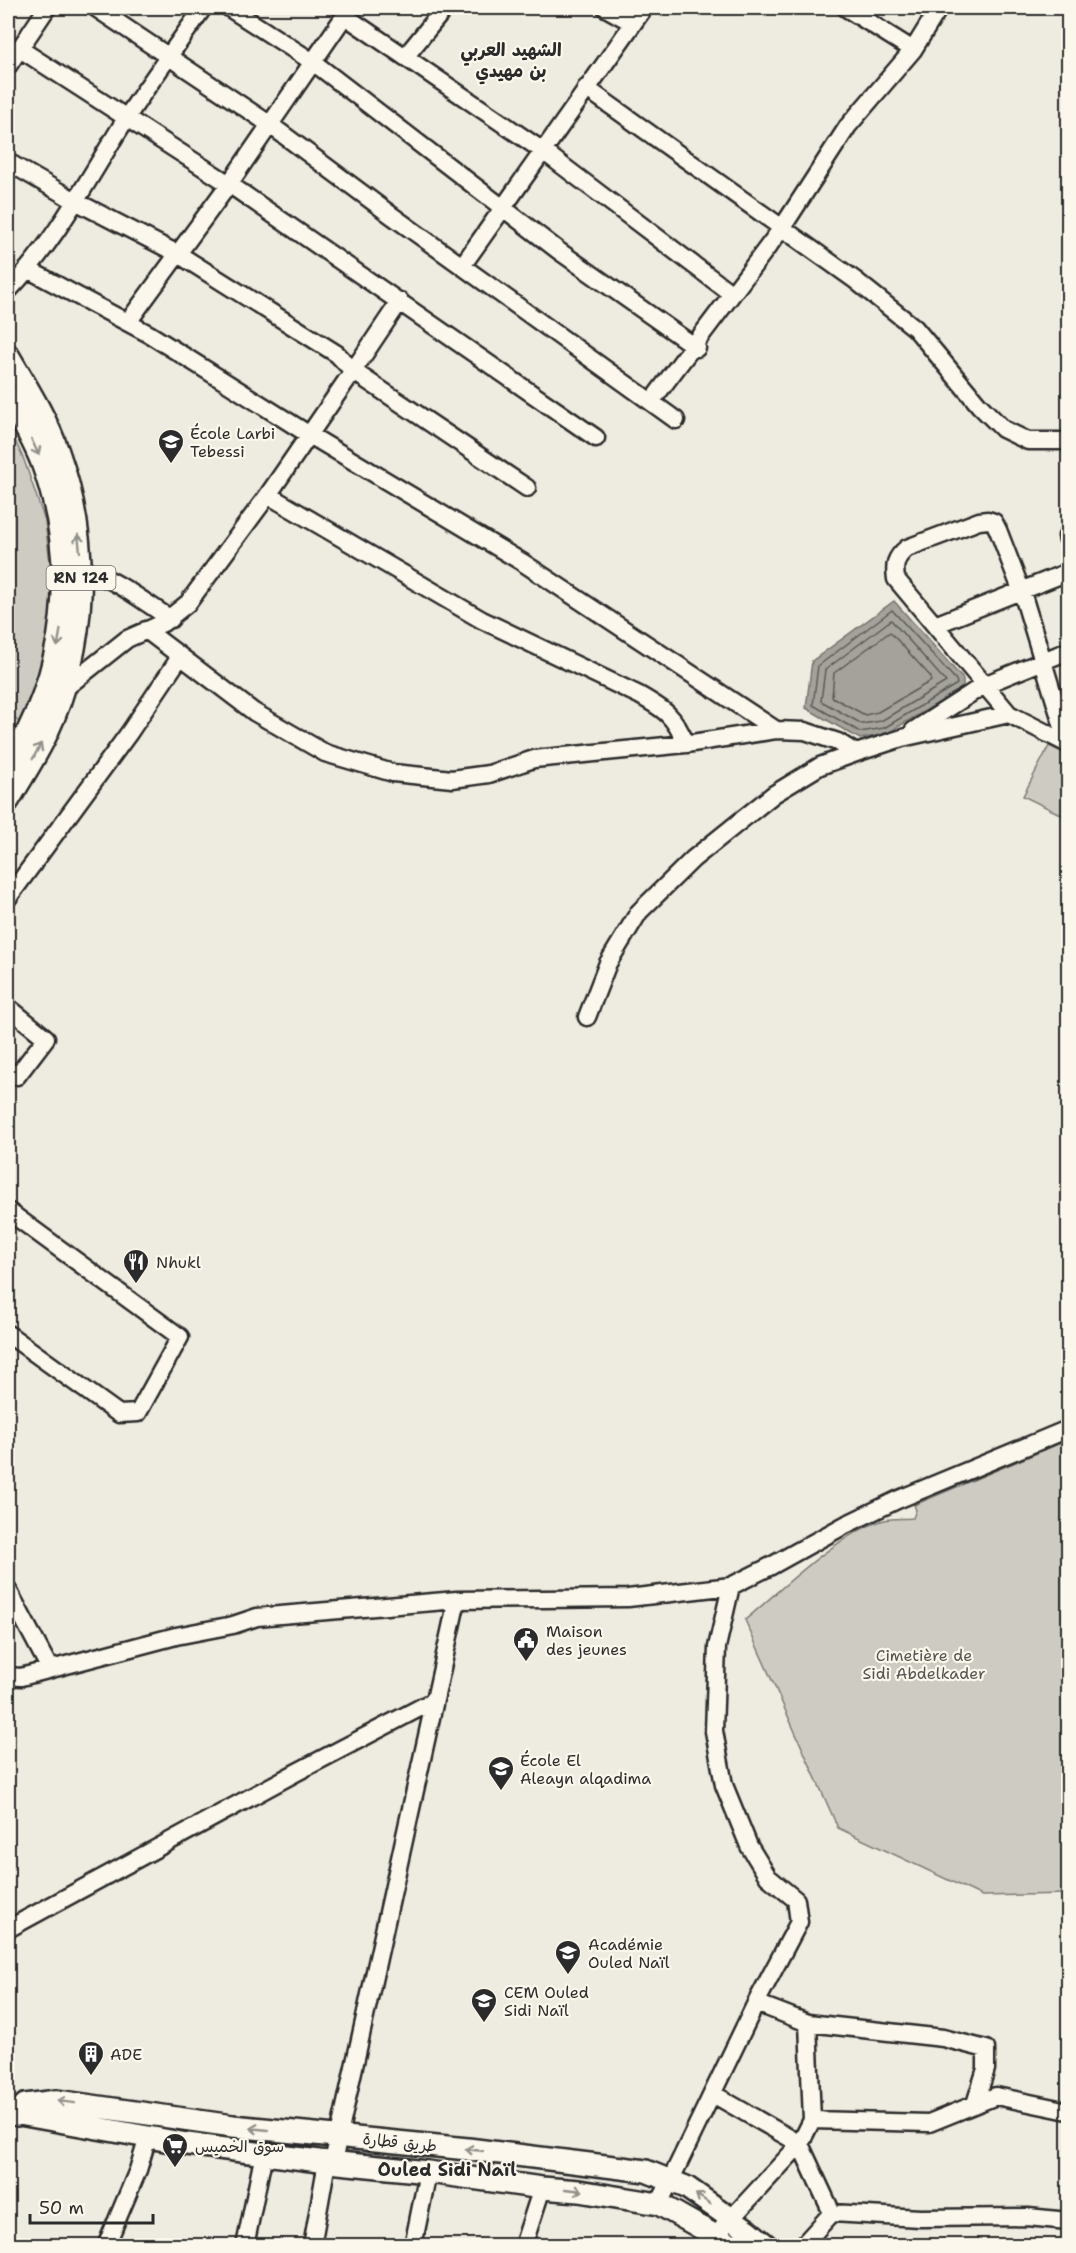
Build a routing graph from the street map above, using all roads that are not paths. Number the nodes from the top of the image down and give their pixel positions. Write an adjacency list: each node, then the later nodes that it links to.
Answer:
1 (47, 8): 12 (street)
2 (96, 8): 14 (street)
3 (203, 8): 14 (street)
4 (229, 8): 16 (street)
5 (445, 8): 15 (street)
6 (606, 8): 11 (street)
7 (644, 8): 11 (street)
8 (846, 8): 13 (street)
9 (939, 8): 13 (street)
10 (348, 12): 15 (street); 16 (street)
11 (633, 23): 18 (street)
12 (20, 49): 17 (street); 19 (street)
13 (913, 50): 26 (street)
14 (168, 57): 19 (street); 20 (street)
15 (405, 57): 21 (street)
16 (313, 62): 20 (street); 25 (street)
17 (8, 66)
18 (586, 88): 21 (street); 26 (street)
19 (127, 117): 23 (street); 24 (street)
20 (269, 124): 23 (street); 28 (street)
21 (543, 150): 25 (street); 31 (street)
22 (8, 162): 24 (street)
23 (229, 184): 27 (street); 32 (street)
24 (77, 202): 27 (street); 29 (street)
25 (503, 208): 28 (street); 34 (street)
26 (782, 228): 31 (street); 42 (street)
27 (178, 254): 33 (street); 36 (street)
28 (462, 266): 38 (street)
29 (29, 270): 30 (street); 33 (street)
30 (8, 291)
31 (732, 294): 34 (street)
32 (400, 301): 36 (street); 41 (street)
33 (128, 322): 40 (street)
34 (695, 347): 38 (street)
35 (8, 355): 45 (main road, RN 124, one-way to 35)
36 (353, 371): 40 (street); 43 (street)
37 (8, 396): 45 (main road, RN 124, one-way to 45)
38 (651, 402): 39 (street)
39 (676, 420)
40 (308, 434): 44 (street); 57 (street)
41 (596, 438)
42 (1068, 441)
43 (527, 488)
44 (268, 495): 48 (street); 59 (street)
45 (73, 567): 48 (street); 55 (main road, RN 124); 62 (main road, RN 124, one-way to 62)
46 (1068, 572): 47 (street)
47 (1022, 592): 49 (street); 49 (street); 53 (street)
48 (171, 619): 50 (street)
49 (935, 626): 54 (street)
50 (146, 630): 52 (street); 55 (street)
51 (1068, 651): 53 (street)
52 (180, 657): 59 (street); 64 (street)
53 (1044, 661): 54 (street); 60 (street)
54 (984, 685): 56 (street); 58 (street)
55 (64, 689): 63 (main road, RN 124, one-way to 55)
56 (1009, 714): 58 (street); 60 (street)
57 (776, 730): 59 (street); 61 (street)
58 (902, 738): 61 (street)
59 (686, 744)
60 (1068, 744)
61 (855, 753): 66 (street)
62 (8, 766)
63 (8, 801)
64 (8, 898)
65 (8, 1007): 67 (street)
66 (587, 1017)
67 (8, 1071)
68 (8, 1211): 69 (street)
69 (8, 1334)
70 (1068, 1429): 71 (street)
71 (731, 1586): 73 (street); 78 (street)
72 (8, 1590): 74 (street)
73 (457, 1600): 74 (street); 76 (street)
74 (50, 1669): 75 (street)
75 (8, 1676)
76 (433, 1701): 77 (street); 85 (street)
77 (8, 1929)
78 (756, 2002): 79 (street); 80 (street)
79 (808, 2023): 81 (street); 84 (street)
80 (713, 2094): 87 (street); 91 (street)
81 (975, 2104): 82 (street); 84 (street)
82 (1068, 2111)
83 (12, 2113): 85 (main road, طريق قطارة, one-way to 83); 86 (main road, طريق قطارة)
84 (812, 2120): 87 (street)
85 (340, 2136): 89 (street); 91 (main road, طريق قطارة, one-way to 85)
86 (148, 2137): 88 (main road, طريق قطارة); 98 (street)
87 (800, 2144): 94 (street); 95 (street)
88 (264, 2154): 89 (main road, طريق قطارة); 99 (street)
89 (330, 2162): 90 (main road, طريق قطارة); 100 (street)
90 (428, 2172): 92 (main road, طريق قطارة); 101 (street)
91 (670, 2181): 93 (street); 95 (main road, طريق قطارة, one-way to 91)
92 (542, 2188): 93 (main road, طريق قطارة, one-way to 93); 102 (street)
93 (659, 2204): 97 (main road, طريق قطارة)
94 (832, 2213): 96 (street); 104 (street)
95 (732, 2219): 97 (street); 103 (main road, طريق قطارة)
96 (1068, 2221)
97 (728, 2243)
98 (106, 2246)
99 (245, 2246)
100 (312, 2246)
101 (412, 2246)
102 (523, 2246)
103 (767, 2246)
104 (802, 2246)

